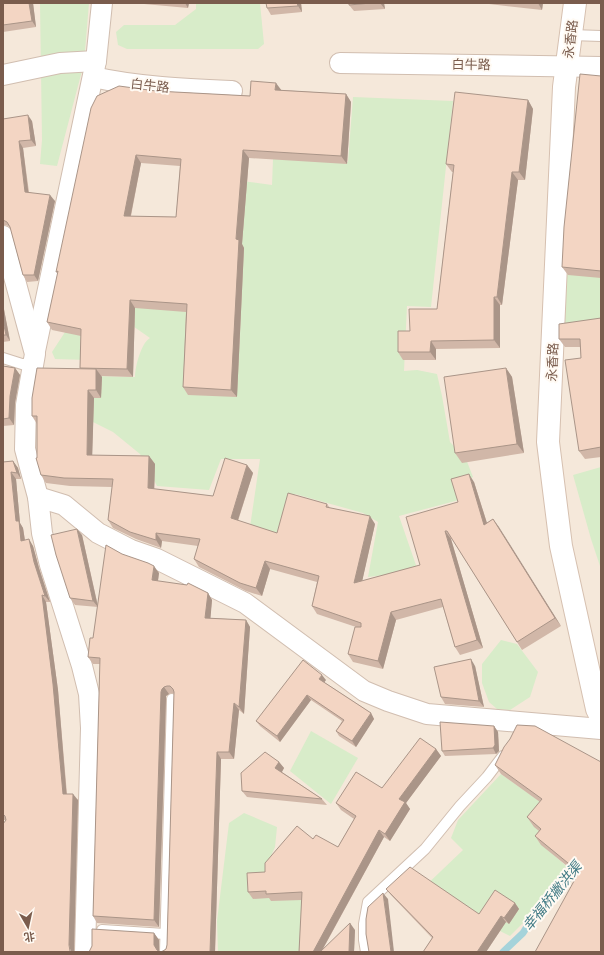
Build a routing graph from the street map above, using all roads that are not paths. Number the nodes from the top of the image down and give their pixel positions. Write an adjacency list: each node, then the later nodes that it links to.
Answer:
1 (102, 3): 8 (street)
2 (574, 3): 3 (main road, 永香路)
3 (571, 35): 4 (lane); 6 (main road, 永香路)
4 (601, 36)
5 (340, 63): 6 (street, 白牛路)
6 (567, 66): 7 (street, 白牛路); 16 (main road, 永香路)
7 (601, 67)
8 (94, 69): 9 (street, 白牛路); 10 (street, 白牛路); 12 (street)
9 (3, 75)
10 (232, 91)
11 (3, 236): 12 (street)
12 (35, 354): 13 (lane); 14 (street)
13 (3, 358)
14 (38, 498): 17 (street); 19 (street)
15 (172, 699): 20 (lane)
16 (601, 717)
17 (601, 729)
18 (511, 745): 23 (lane)
19 (86, 929): 20 (lane); 21 (street)
20 (166, 934): 22 (lane)
21 (85, 952)
22 (165, 952)
23 (366, 952)

